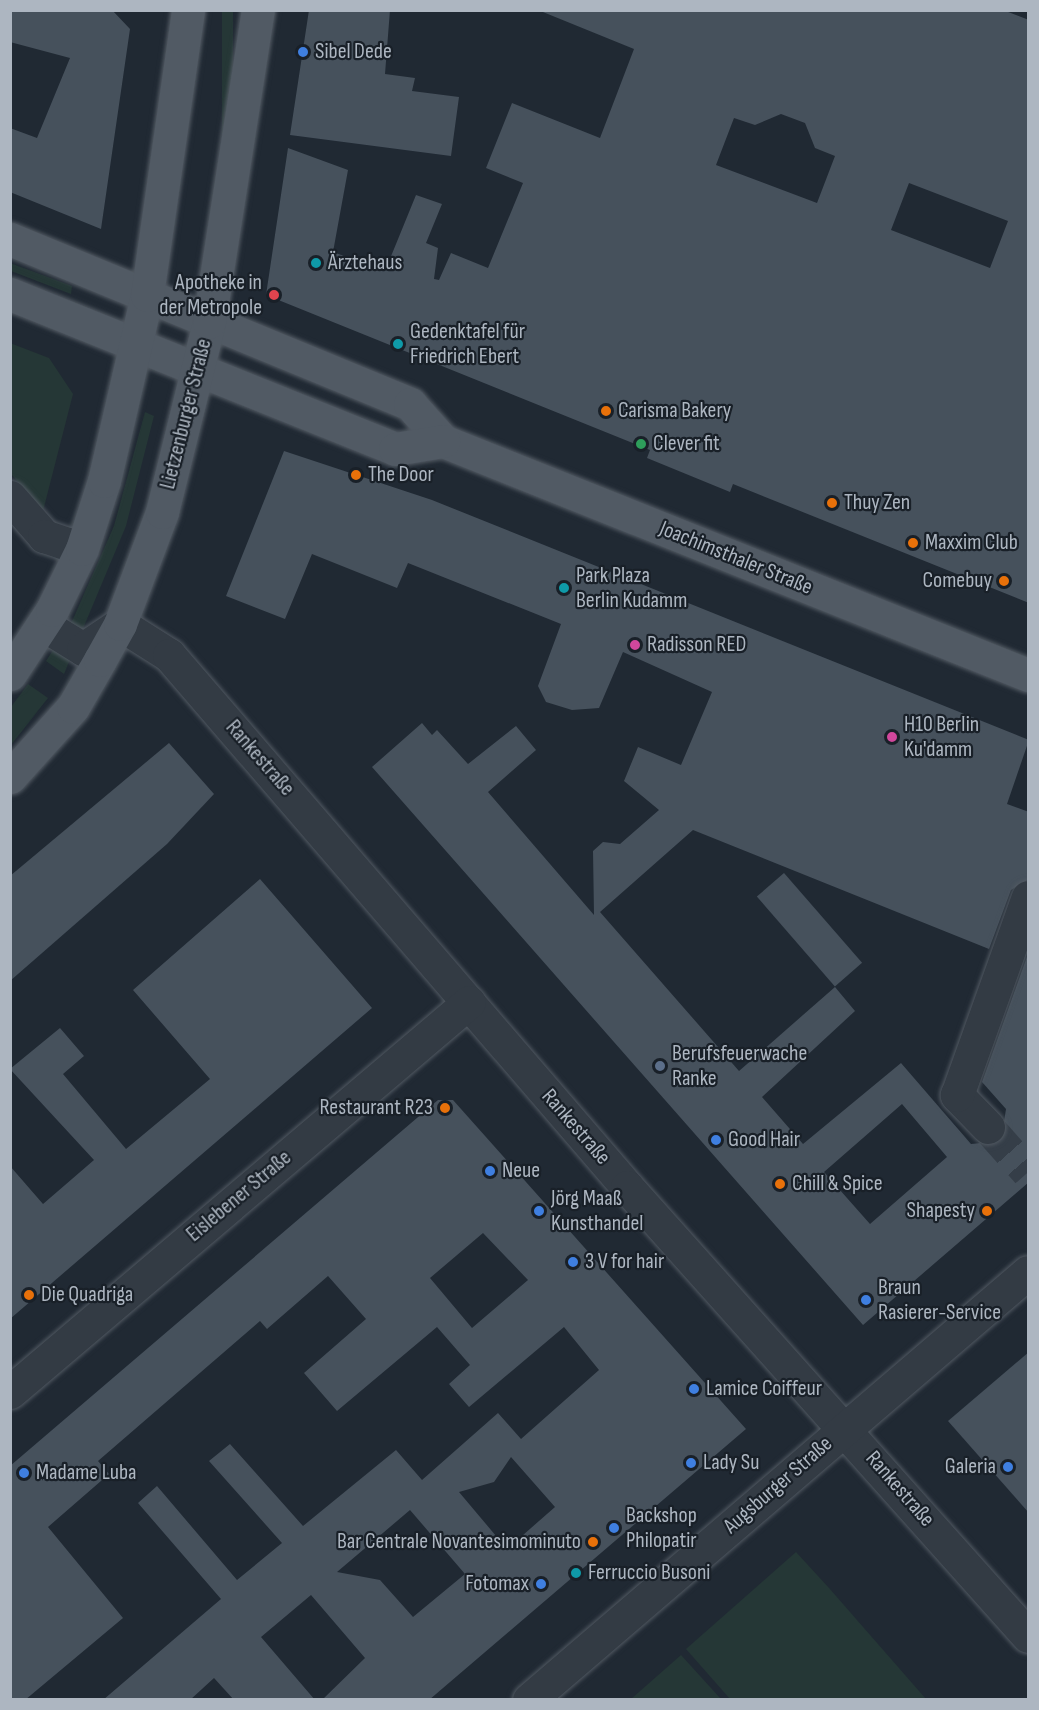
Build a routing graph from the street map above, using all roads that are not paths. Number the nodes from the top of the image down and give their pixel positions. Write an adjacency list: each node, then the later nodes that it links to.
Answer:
1 (188, 10): 5 (main road)
2 (258, 10): 6 (main road, Lietzenburger Straße)
3 (10, 239): 5 (main road, Joachimsthaler Straße)
4 (10, 294): 7 (main road)
5 (147, 295): 6 (main road, Joachimsthaler Straße); 7 (main road)
6 (209, 322): 8 (main road, Lietzenburger Straße); 9 (main road, Joachimsthaler Straße)
7 (136, 345): 8 (main road); 11 (main road)
8 (198, 370): 9 (main road); 12 (main road, Lietzenburger Straße)
9 (443, 441): 15 (main road, Joachimsthaler Straße)
10 (10, 497): 11 (street)
11 (82, 549): 13 (main road)
12 (120, 624): 13 (street); 16 (main road, Lietzenburger Straße); 18 (street, Rankestraße)
13 (44, 625): 14 (main road)
14 (10, 674)
15 (1029, 675)
16 (10, 777)
17 (1029, 897): 19 (street)
18 (469, 1002): 21 (street, Eislebener Straße); 22 (street, Rankestraße)
19 (988, 1127)
20 (1029, 1272): 22 (street, Augsburger Straße)
21 (10, 1392)
22 (845, 1427): 23 (street, Rankestraße); 24 (street, Augsburger Straße)
23 (1029, 1636)
24 (529, 1700)

